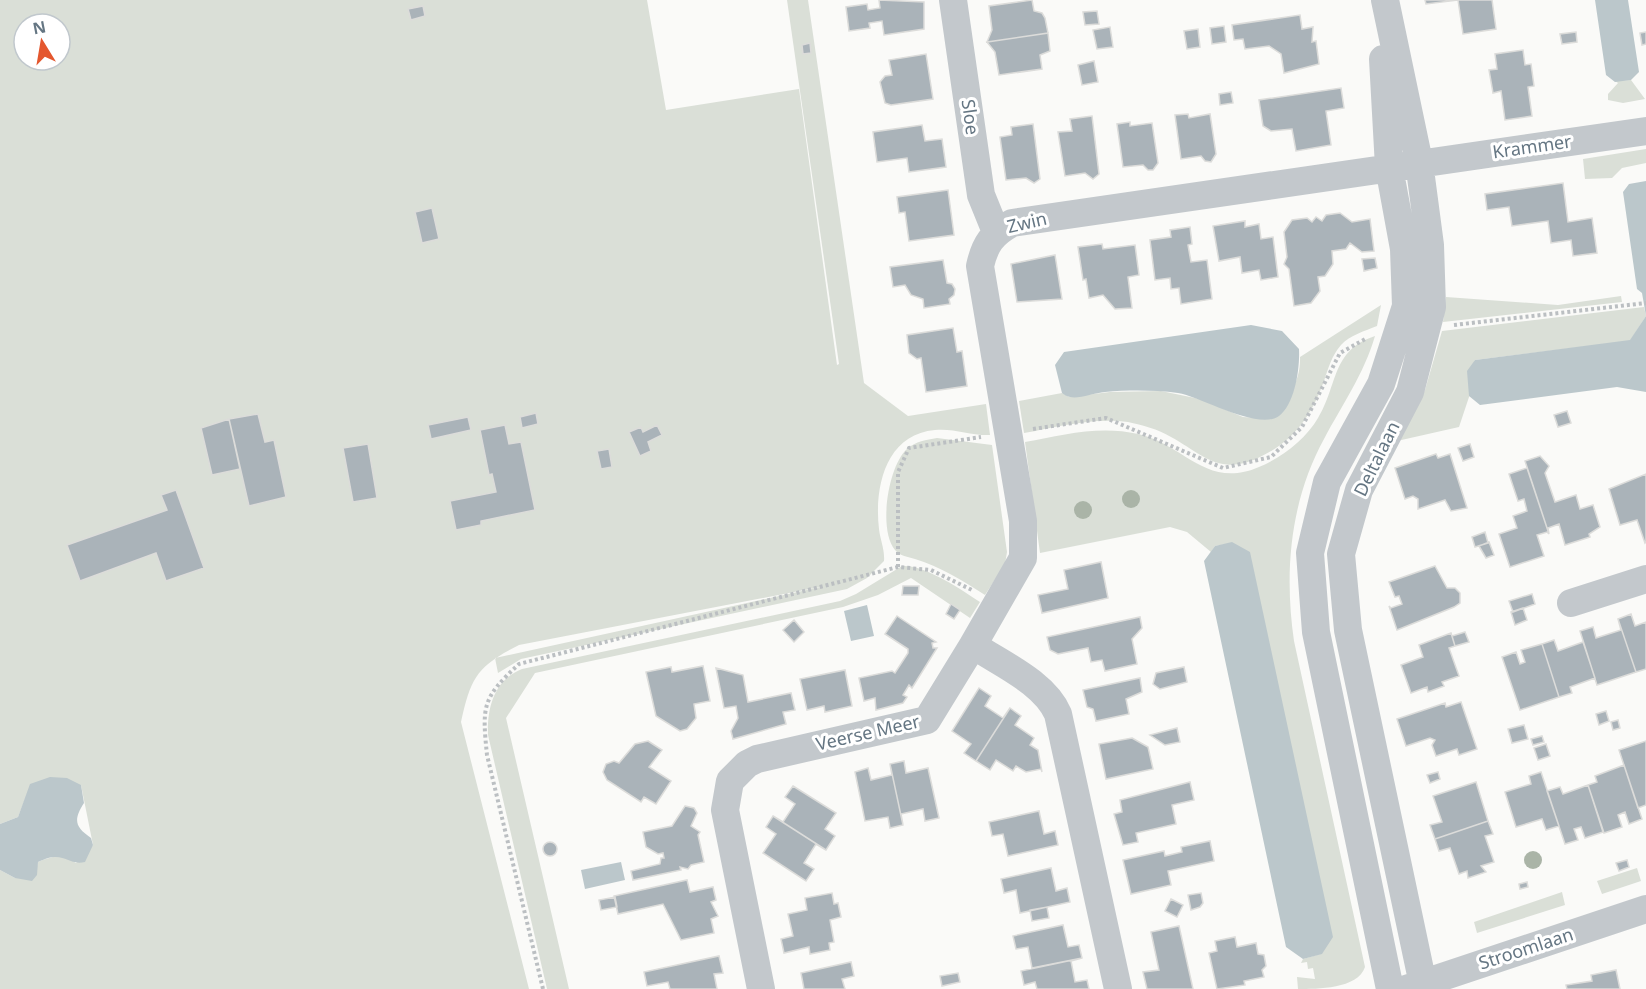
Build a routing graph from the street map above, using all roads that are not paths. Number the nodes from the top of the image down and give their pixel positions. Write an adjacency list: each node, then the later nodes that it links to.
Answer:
1 (953, 0): 7 (street, Sloe)
2 (1379, 0): 6 (street, Deltalaan)
3 (1385, 0): 5 (street, Deltalaan)
4 (1646, 131): 5 (street, Krammer)
5 (1419, 162): 6 (street, Zwin); 8 (street, Deltalaan)
6 (1389, 167): 7 (street, Zwin); 8 (street, Deltalaan)
7 (996, 232): 11 (street, Zwin)
8 (1413, 327): 13 (street, Deltalaan); 16 (street, Deltalaan)
9 (1646, 579): 10 (street)
10 (1571, 603)
11 (973, 645): 14 (street, Veerse Meer); 15 (street)
12 (1646, 909): 13 (street, Stroomlaan)
13 (1418, 987)
14 (761, 989)
15 (1118, 989)
16 (1390, 989)

